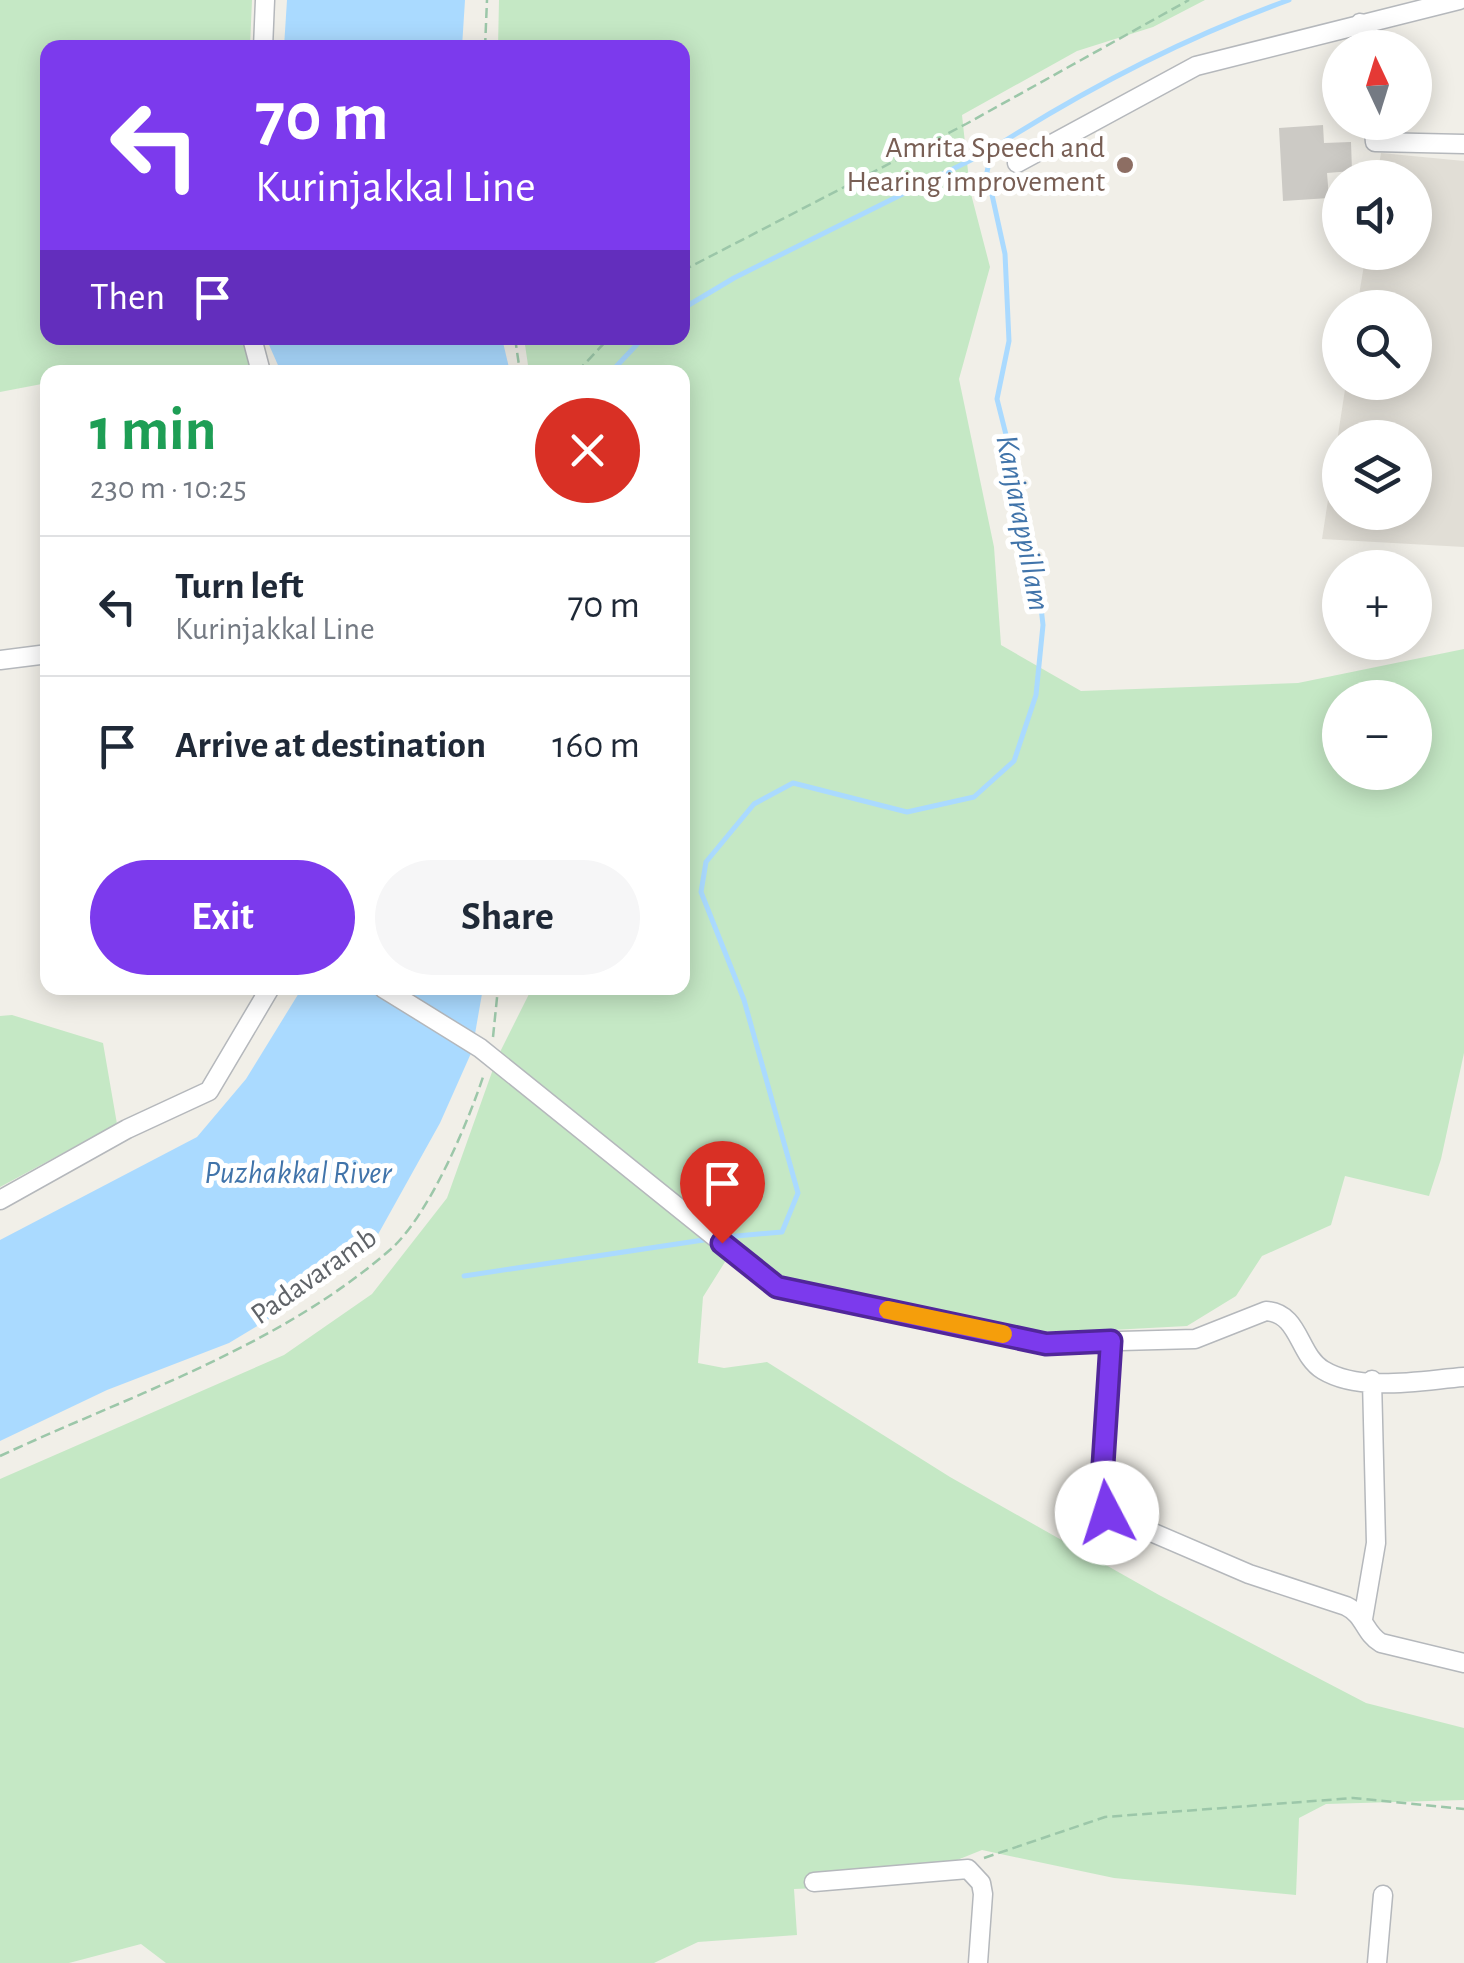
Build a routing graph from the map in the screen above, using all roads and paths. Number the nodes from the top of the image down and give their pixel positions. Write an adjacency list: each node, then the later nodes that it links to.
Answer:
1 (265, 0): 7 (street)
2 (487, 0): 8 (path)
3 (1189, 0): 12 (path)
4 (1458, 0): 5 (street)
5 (1360, 23): 6 (street); 11 (street)
6 (1361, 30)
7 (262, 40)
8 (485, 40)
9 (1375, 140): 10 (street)
10 (1464, 144)
11 (1017, 164)
12 (690, 268)
13 (603, 345): 14 (path)
14 (585, 365)
15 (40, 655): 16 (street)
16 (0, 660)
17 (266, 995): 21 (street)
18 (394, 995): 20 (street)
19 (496, 995): 20 (path, Padavaramb)
20 (484, 1052): 22 (street); 25 (path, Padavaramb)
21 (0, 1200)
22 (1111, 1341): 24 (street); 26 (street)
23 (1464, 1377): 24 (street)
24 (1372, 1380): 26 (street)
25 (0, 1456)
26 (1363, 1619): 27 (street)
27 (1464, 1663)
28 (1464, 1809): 29 (path)
29 (958, 1867): 30 (street); 32 (street)
30 (814, 1882)
31 (1383, 1895): 33 (street)
32 (978, 1963)
33 (1377, 1963)

